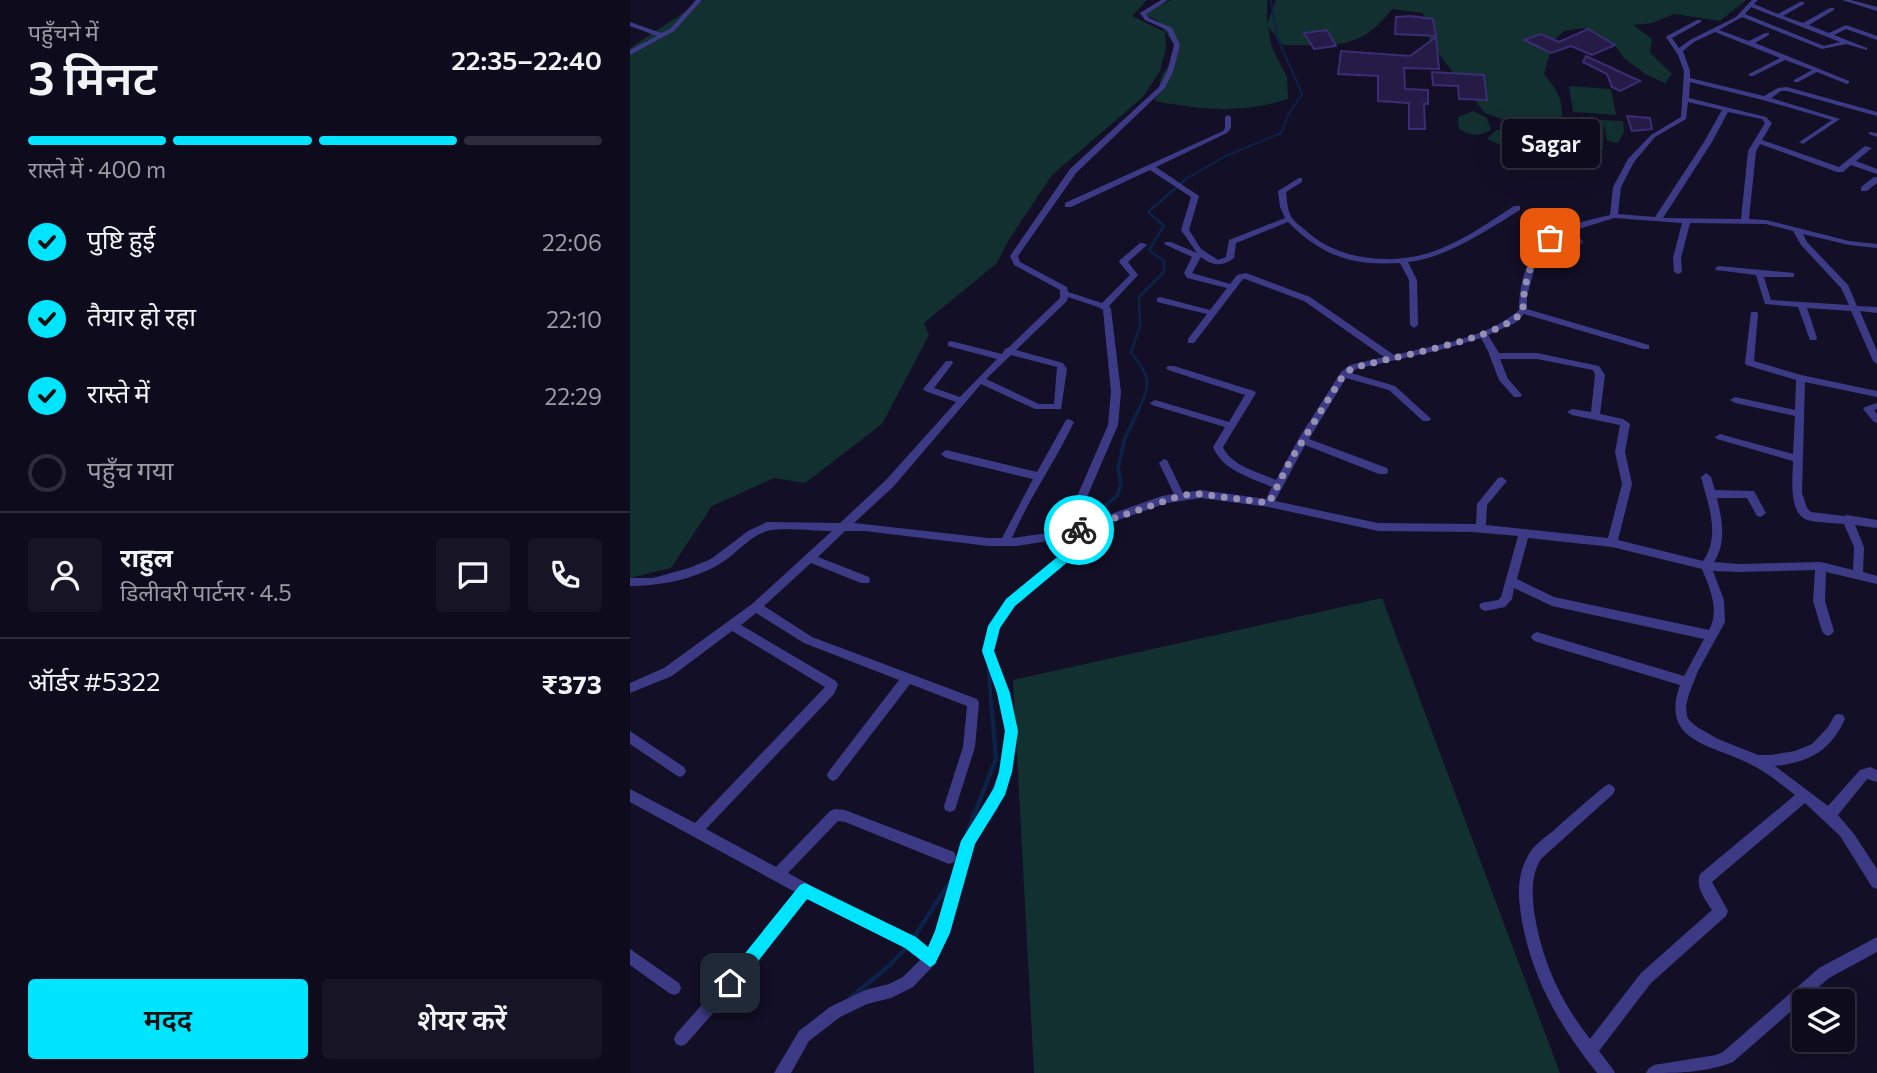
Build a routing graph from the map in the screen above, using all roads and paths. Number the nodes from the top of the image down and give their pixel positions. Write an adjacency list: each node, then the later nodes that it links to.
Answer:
1 (699, 0): 16 (street)
2 (1165, 0): 62 (street)
3 (1845, 0): 7 (street)
4 (1752, 3): 8 (street); 9 (street)
5 (1802, 3): 9 (street)
6 (1832, 9): 12 (street)
7 (1877, 9)
8 (1741, 15): 13 (street); 18 (street)
9 (1778, 16): 12 (street)
10 (1699, 21): 22 (street)
11 (630, 24): 16 (street)
12 (1803, 26): 15 (street)
13 (1715, 30): 19 (street); 22 (street)
14 (1767, 34): 19 (street)
15 (1829, 35): 17 (street); 18 (street)
16 (663, 36): 21 (street)
17 (1877, 38)
18 (1845, 41): 20 (street)
19 (1749, 44): 23 (street)
20 (1865, 49)
21 (630, 53)
22 (1680, 54): 26 (street)
23 (1784, 58): 24 (street); 25 (street)
24 (1816, 70): 27 (street); 28 (street)
25 (1752, 75)
26 (1686, 79): 29 (street); 30 (street)
27 (1796, 81)
28 (1847, 82)
29 (1766, 98): 33 (street); 37 (street)
30 (1685, 99): 32 (street); 47 (street)
31 (1871, 99): 33 (street)
32 (1726, 109): 36 (street); 49 (street)
33 (1864, 110): 34 (street)
34 (1877, 114)
35 (1227, 117): 40 (street)
36 (1759, 141): 39 (street); 51 (street)
37 (1803, 142)
38 (1868, 148): 39 (street)
39 (1851, 162): 41 (street)
40 (1151, 167): 45 (street); 48 (street)
41 (1877, 172)
42 (1299, 180): 48 (street)
43 (1875, 182): 44 (street)
44 (1864, 189)
45 (1068, 205)
46 (1517, 208): 56 (street)
47 (1614, 216): 49 (street); 68 (street)
48 (1289, 219): 56 (street)
49 (1658, 219): 50 (street)
50 (1686, 222): 51 (street); 58 (street)
51 (1745, 222): 52 (street)
52 (1796, 229): 55 (street); 66 (street)
53 (1168, 244): 61 (street)
54 (1143, 245): 64 (street)
55 (1877, 246)
56 (1402, 259): 71 (street)
57 (1719, 268): 59 (street)
58 (1678, 272)
59 (1765, 274): 60 (street); 65 (street)
60 (1791, 275)
61 (1233, 287): 69 (street); 79 (street)
62 (1066, 294): 64 (street); 77 (street)
63 (1160, 300): 69 (street)
64 (1104, 306): 118 (street)
65 (1802, 306): 66 (street); 73 (street)
66 (1854, 309): 67 (street); 80 (street)
67 (1877, 310)
68 (1523, 311): 72 (street); 76 (street)
69 (1212, 313): 74 (street)
70 (1754, 314): 84 (street)
71 (1414, 325)
72 (1482, 334): 78 (street); 79 (street)
73 (1814, 338)
74 (1191, 341)
75 (951, 344): 77 (street)
76 (1646, 347)
77 (1005, 354): 85 (street); 85 (street)
78 (1493, 354): 87 (street); 94 (street)
79 (1391, 357): 83 (street)
80 (1877, 361)
81 (949, 363): 89 (street)
82 (1171, 368): 98 (street)
83 (1344, 374): 95 (street); 100 (street)
84 (1801, 378): 86 (street); 93 (street)
85 (980, 380): 89 (street)
86 (1877, 394)
87 (1517, 395)
88 (1735, 400): 93 (street)
89 (962, 401): 115 (street)
90 (1155, 403): 98 (street)
91 (1877, 406): 96 (street)
92 (1572, 412): 94 (street)
93 (1800, 414): 102 (street)
94 (1595, 415): 120 (street)
95 (1426, 419)
96 (1877, 420)
97 (1069, 422): 105 (street)
98 (1232, 426): 108 (street)
99 (1720, 437): 102 (street)
100 (1302, 440): 104 (street); 108 (street)
101 (946, 454): 105 (street)
102 (1799, 458): 113 (street)
103 (1164, 463): 110 (street)
104 (1383, 471)
105 (1038, 476): 119 (street)
106 (1706, 477): 109 (street)
107 (1502, 481): 116 (street)
108 (1276, 484): 111 (street)
109 (1710, 494): 112 (street); 122 (street)
110 (1180, 496): 111 (street); 118 (street)
111 (1269, 503): 116 (street)
112 (1761, 513)
113 (1847, 519): 114 (street); 124 (street)
114 (1877, 524)
115 (845, 527): 119 (street); 121 (street); 127 (street)
116 (1481, 529): 117 (street)
117 (1524, 533): 120 (street); 128 (street)
118 (1066, 534): 119 (street); 156 (street)
119 (1005, 542)
120 (1612, 543): 122 (street)
121 (810, 558): 125 (street); 130 (street)
122 (1706, 566): 123 (street); 133 (street)
123 (1821, 566): 124 (street); 132 (street)
124 (1858, 574): 126 (street)
125 (865, 580)
126 (1877, 580)
127 (630, 582)
128 (1512, 582): 129 (street); 133 (street)
129 (1485, 606)
130 (756, 607): 131 (street); 135 (street)
131 (732, 625): 137 (street); 149 (street)
132 (1828, 631)
133 (1712, 636): 136 (street)
134 (1537, 637): 136 (street)
135 (908, 677): 142 (street); 147 (street)
136 (1688, 682): 140 (street)
137 (630, 688)
138 (1839, 719): 140 (street)
139 (630, 737): 141 (street)
140 (1757, 761): 146 (street)
141 (680, 771)
142 (833, 775)
143 (1877, 776): 148 (street)
144 (1609, 790): 159 (street)
145 (630, 794): 149 (street)
146 (1804, 796): 148 (street); 159 (street)
147 (950, 806)
148 (1829, 815): 152 (street)
149 (695, 831): 151 (street)
150 (949, 857): 151 (street)
151 (777, 875): 153 (street)
152 (1877, 882)
153 (805, 890): 156 (street); 158 (street)
154 (1877, 944): 162 (street)
155 (630, 956): 157 (street)
156 (930, 959): 160 (street)
157 (674, 988)
158 (681, 1039)
159 (1589, 1052): 161 (street)
160 (782, 1073)
161 (1607, 1073)
162 (1654, 1073)

